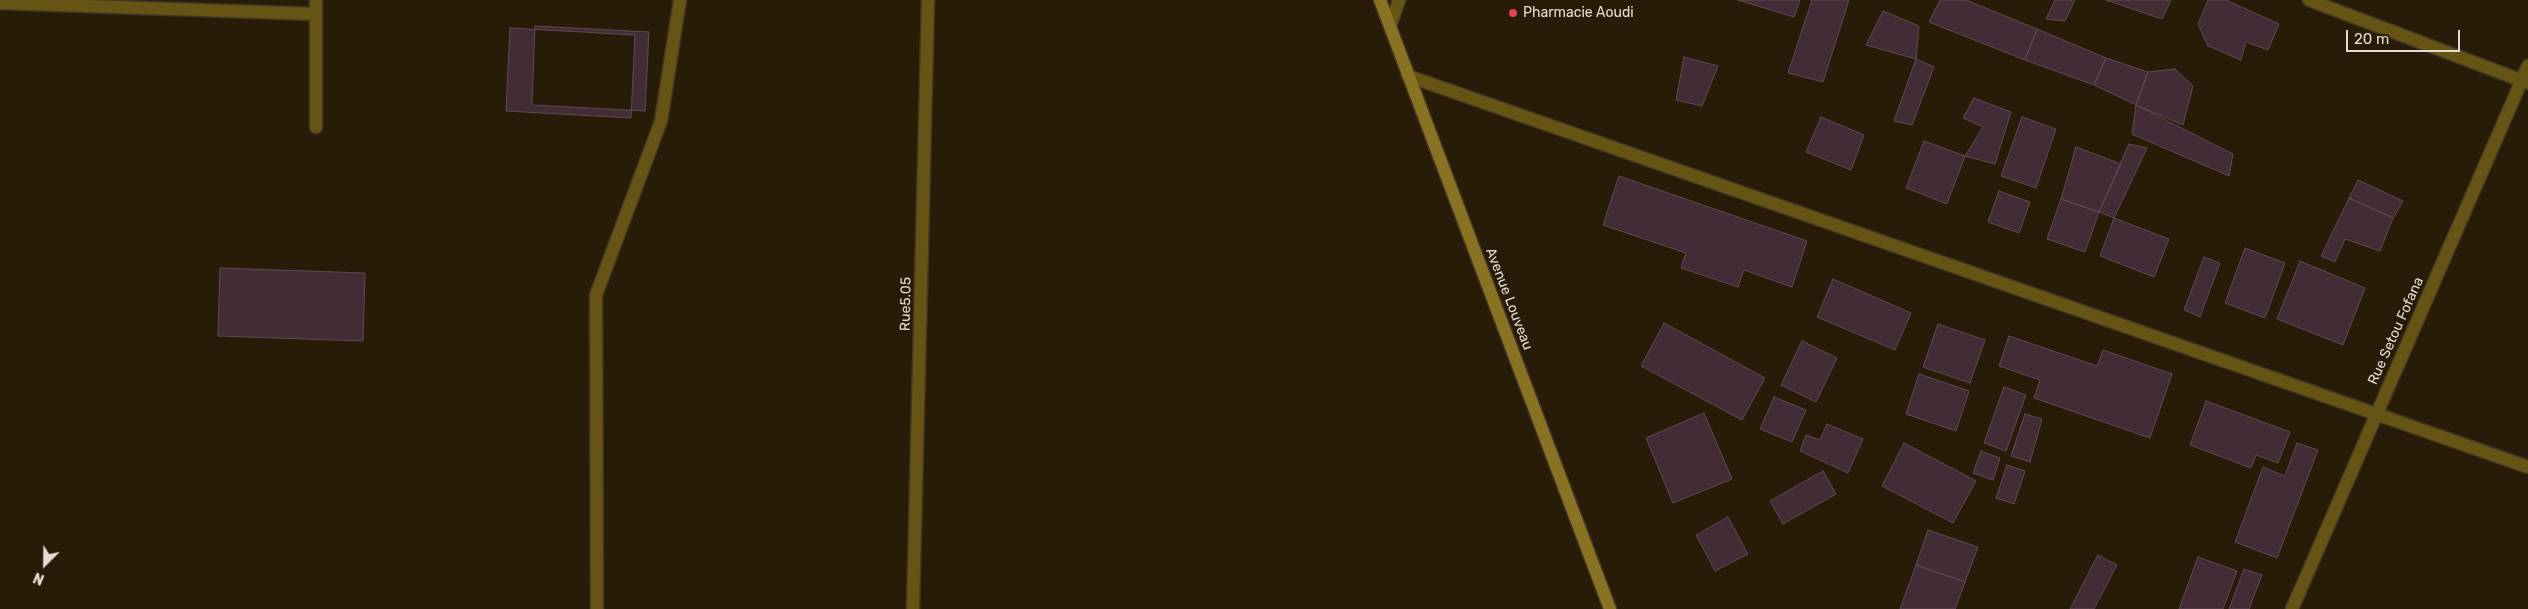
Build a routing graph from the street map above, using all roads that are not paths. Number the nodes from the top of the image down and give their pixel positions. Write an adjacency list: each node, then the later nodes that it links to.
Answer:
1 (316, 0): 8 (street)
2 (680, 0): 16 (street)
3 (928, 0): 17 (street, Rue5.05)
4 (1380, 0): 9 (main road, Avenue Louveau)
5 (1399, 0): 9 (street)
6 (2309, 0): 12 (street)
7 (0, 3): 8 (street)
8 (316, 14): 13 (street)
9 (1390, 26): 11 (main road, Avenue Louveau)
10 (2528, 66): 12 (street, Rue Setou Fofana)
11 (1408, 76): 14 (street); 18 (main road, Avenue Louveau)
12 (2525, 82): 14 (street, Rue Setou Fofana)
13 (316, 127)
14 (2376, 414): 15 (street); 19 (street, Rue Setou Fofana)
15 (2528, 467)
16 (597, 609)
17 (913, 609)
18 (1610, 609)
19 (2292, 609)

